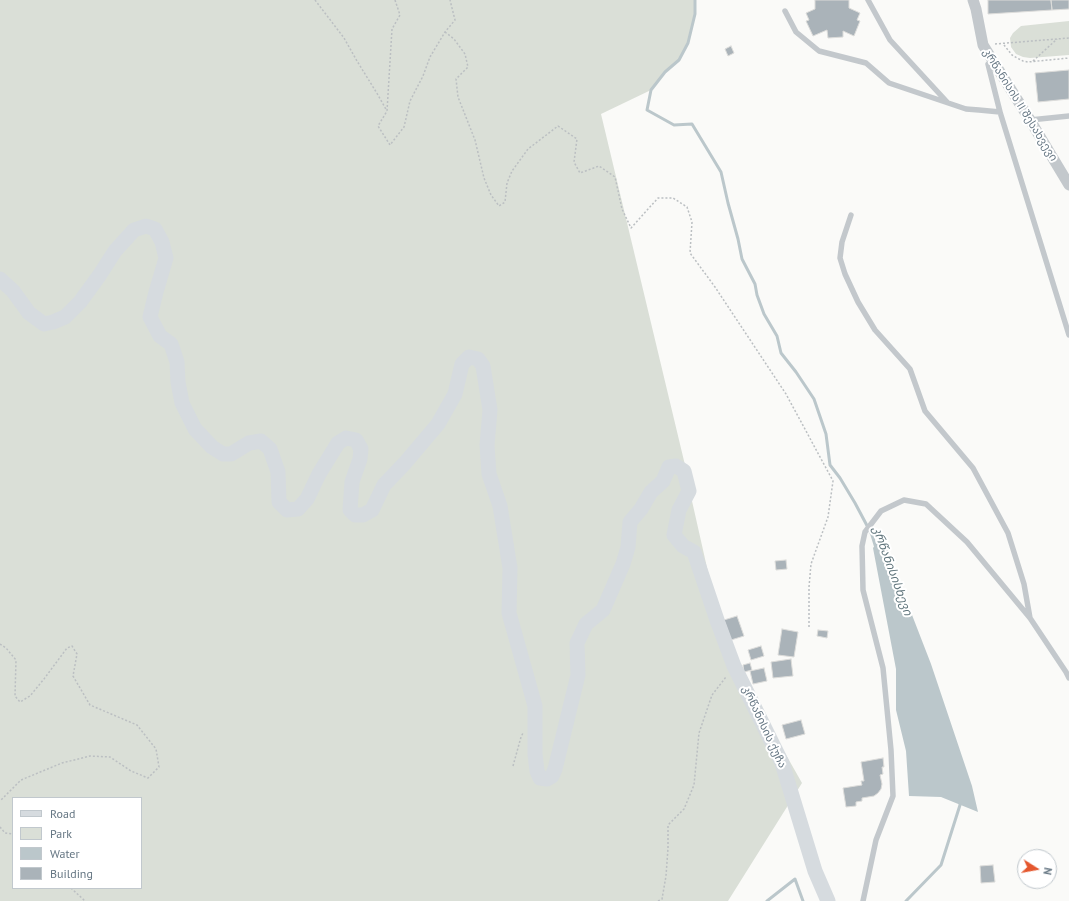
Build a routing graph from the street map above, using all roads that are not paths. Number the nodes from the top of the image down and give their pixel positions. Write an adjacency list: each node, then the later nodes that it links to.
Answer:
1 (868, 0): 5 (lane)
2 (973, 0): 4 (street, კრწანისის II შესახვევი)
3 (785, 11): 5 (lane)
4 (993, 61): 6 (lane); 8 (street, კრწანისის II შესახვევი)
5 (947, 102): 6 (lane)
6 (1000, 112): 12 (lane)
7 (1069, 116): 8 (lane)
8 (1030, 120): 9 (street, კრწანისის II შესახვევი)
9 (1069, 185)
10 (851, 215): 13 (lane)
11 (0, 279): 15 (street, კრწანისის ქუჩა)
12 (1069, 335)
13 (1030, 618): 14 (lane); 16 (lane)
14 (1069, 678)
15 (828, 901)
16 (863, 901)

